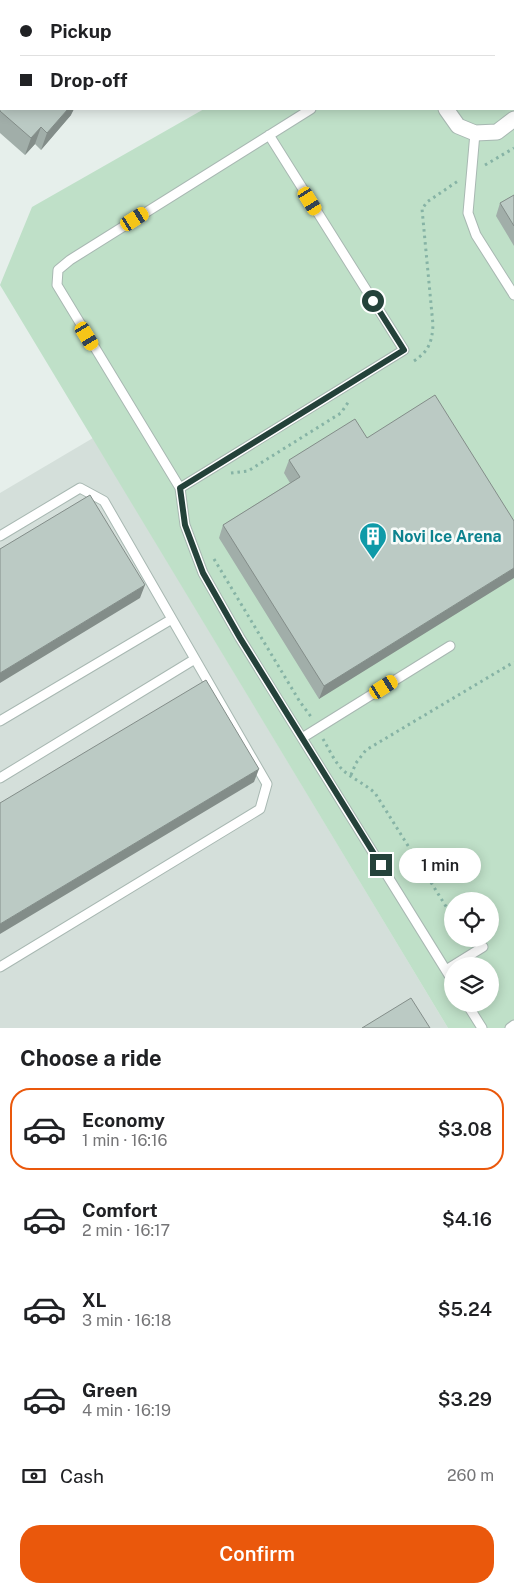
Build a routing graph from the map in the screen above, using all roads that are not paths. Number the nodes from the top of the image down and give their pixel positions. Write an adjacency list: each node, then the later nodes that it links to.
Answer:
1 (309, 110): 5 (lane)
2 (443, 110): 4 (street)
3 (514, 119): 4 (street)
4 (475, 134): 6 (lane)
5 (269, 135): 7 (lane); 7 (lane)
6 (514, 295)
7 (180, 488): 13 (lane)
8 (0, 536): 9 (lane)
9 (172, 619): 11 (lane); 12 (lane)
10 (450, 646): 13 (lane)
11 (195, 659): 14 (lane); 17 (lane)
12 (0, 721)
13 (302, 738): 18 (lane)
14 (0, 778)
15 (483, 947): 16 (lane)
16 (467, 957)
17 (0, 967)
18 (444, 967)
19 (472, 1012): 21 (lane)
20 (514, 1025): 22 (lane)
21 (482, 1028)
22 (510, 1028)

